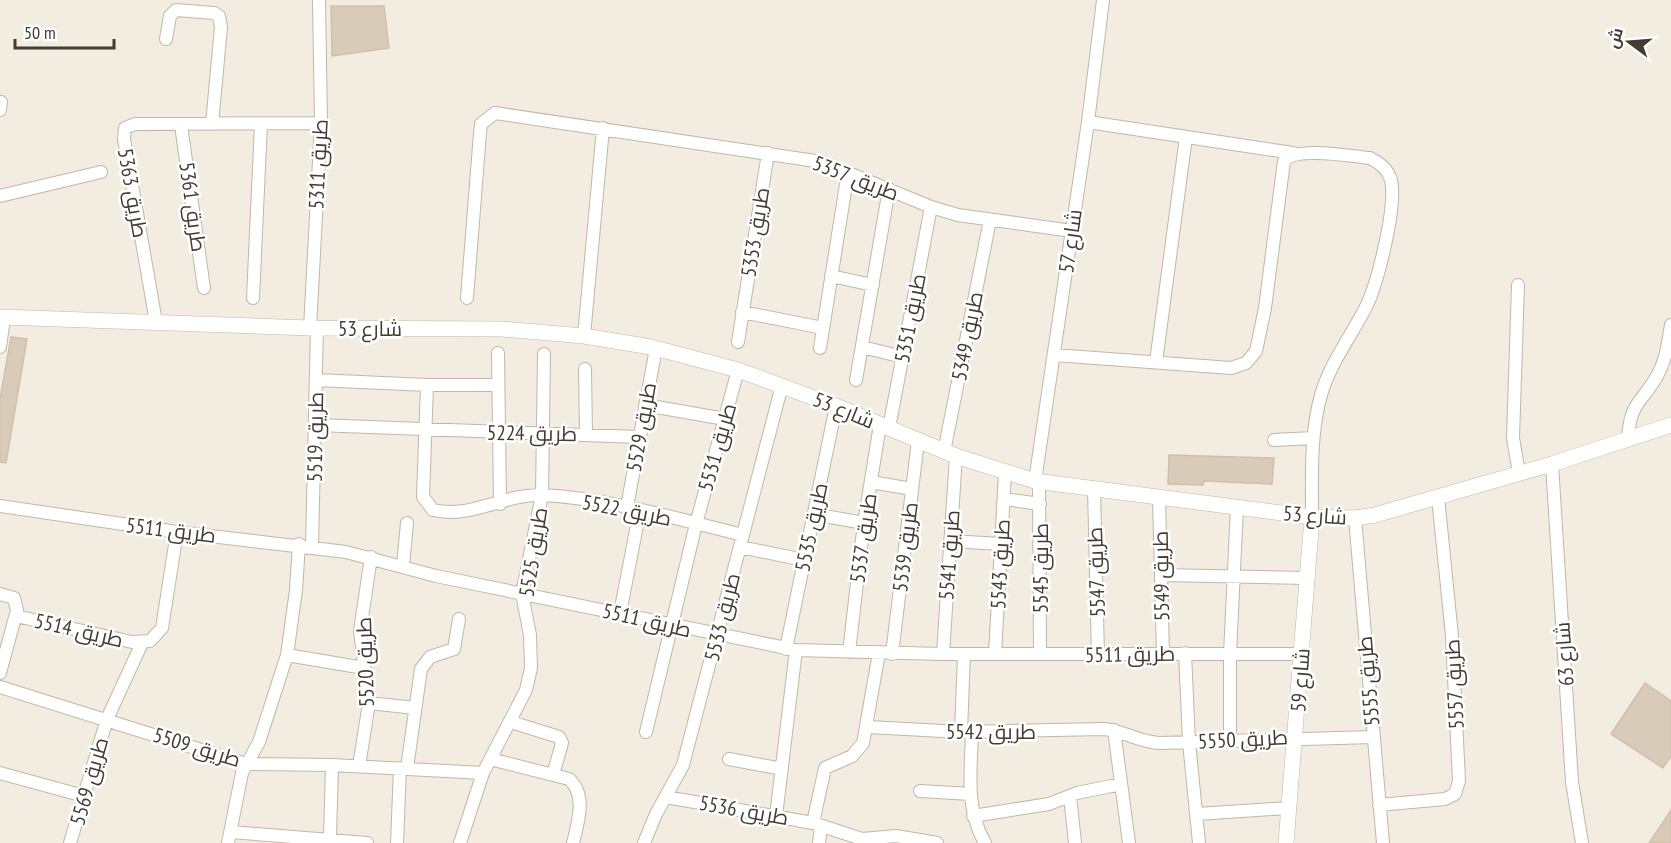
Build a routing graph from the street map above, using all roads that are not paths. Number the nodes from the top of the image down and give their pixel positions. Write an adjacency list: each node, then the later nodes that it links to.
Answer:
1 (319, 0): 5 (street, طريق 5311)
2 (1103, 0): 4 (street, شارع 57)
3 (166, 39): 6 (street)
4 (1088, 122): 10 (street); 19 (street, شارع 57)
5 (321, 123): 7 (street, طريق 5363); 30 (street, طريق 5311)
6 (212, 124): 7 (street, طريق 5363); 8 (street, طريق 5363)
7 (261, 124): 24 (street)
8 (182, 125): 23 (street, طريق 5361); 28 (street, طريق 5363)
9 (603, 128): 11 (street, طريق 5357); 25 (street, طريق 5357); 32 (street)
10 (1186, 137): 12 (street); 42 (street)
11 (768, 153): 14 (street, طريق 5357); 26 (street, طريق 5353)
12 (1293, 153): 42 (street); 61 (street)
13 (101, 172): 16 (street)
14 (848, 172): 15 (street, طريق 5357); 20 (street)
15 (889, 189): 17 (street, طريق 5357); 21 (street, طريق 5351)
16 (0, 196)
17 (931, 207): 18 (street, طريق 5357); 41 (street, طريق 5351)
18 (990, 220): 19 (street, طريق 5357); 65 (street, طريق 5349)
19 (1072, 231): 40 (street, شارع 57)
20 (831, 276): 21 (street); 31 (street)
21 (873, 285): 35 (street, طريق 5351)
22 (1518, 285): 68 (street)
23 (204, 288)
24 (253, 298)
25 (467, 298)
26 (742, 312): 31 (street); 33 (street, طريق 5353)
27 (2, 318): 28 (street, شارع 53); 34 (street)
28 (156, 322): 30 (street, شارع 53)
29 (1671, 326): 62 (street)
30 (314, 328): 32 (street, شارع 53); 45 (street, طريق 5519)
31 (823, 328): 37 (street)
32 (584, 336): 36 (street, شارع 53)
33 (738, 342)
34 (0, 347)
35 (862, 347): 41 (street); 46 (street, طريق 5351)
36 (656, 348): 44 (street, شارع 53); 50 (street, طريق 5529)
37 (819, 348)
38 (498, 353): 48 (street)
39 (544, 354): 58 (street, طريق 5525)
40 (1054, 355): 42 (street); 69 (street, شارع 57)
41 (903, 357): 55 (street, طريق 5351)
42 (1156, 362)
43 (585, 369): 59 (street)
44 (738, 370): 49 (street, شارع 53); 52 (street, طريق 5531)
45 (316, 380): 47 (street); 53 (street, طريق 5519)
46 (856, 380)
47 (427, 385): 48 (street); 56 (street)
48 (498, 385): 57 (street)
49 (782, 385): 51 (street, شارع 53); 89 (street, طريق 5533)
50 (645, 405): 52 (street); 60 (street, طريق 5529)
51 (836, 406): 55 (street, شارع 53); 82 (street, طريق 5535)
52 (725, 419): 87 (street, طريق 5531)
53 (316, 425): 56 (street, طريق 5224); 93 (street, طريق 5519)
54 (1671, 425): 62 (street, شارع 53)
55 (885, 427): 64 (street, شارع 53); 70 (street, طريق 5537)
56 (426, 431): 57 (street, طريق 5224); 77 (street, طريق 5522)
57 (498, 432): 58 (street, طريق 5224); 77 (street)
58 (543, 432): 59 (street, طريق 5224); 73 (street, طريق 5525)
59 (586, 434): 60 (street, طريق 5224)
60 (639, 437): 81 (street, طريق 5529)
61 (1313, 438): 63 (street); 83 (street)
62 (1628, 439): 66 (street, شارع 53)
63 (1274, 440)
64 (918, 441): 65 (street, شارع 53); 71 (street, طريق 5539)
65 (950, 454): 67 (street, شارع 53); 90 (street, طريق 5541)
66 (1551, 464): 68 (street, شارع 53); 175 (street, شارع 63)
67 (1005, 473): 69 (street, شارع 53); 76 (street, طريق 5543)
68 (1519, 473): 74 (street, شارع 53)
69 (1037, 481): 72 (street, شارع 53); 78 (street, طريق 5545)
70 (871, 482): 71 (street); 85 (street, طريق 5537)
71 (912, 489): 112 (street, طريق 5539)
72 (1094, 489): 75 (street, شارع 53); 121 (street, طريق 5547)
73 (542, 495): 77 (street, طريق 5522); 81 (street, طريق 5522); 101 (street, طريق 5525)
74 (1438, 497): 84 (street, شارع 53); 153 (street, طريق 5557)
75 (1159, 498): 80 (street, شارع 53); 97 (street, طريق 5549)
76 (1004, 499): 78 (street); 92 (street, طريق 5543)
77 (500, 504)
78 (1040, 504): 116 (street, طريق 5545)
79 (0, 506): 88 (street, طريق 5511)
80 (1238, 507): 83 (street, شارع 53); 98 (street)
81 (633, 508): 87 (street, طريق 5522); 102 (street, طريق 5529)
82 (813, 514): 85 (street); 95 (street, طريق 5535)
83 (1312, 517): 84 (street, شارع 53); 99 (street, شارع 59)
84 (1355, 518): 134 (street, طريق 5555)
85 (864, 523): 109 (street, طريق 5537)
86 (407, 524): 96 (street)
87 (696, 524): 89 (street, طريق 5522); 105 (street)
88 (177, 532): 91 (street, طريق 5511); 107 (street, طريق 5514)
89 (741, 541): 95 (street, طريق 5522); 106 (street, طريق 5533)
90 (950, 541): 92 (street); 113 (street, طريق 5541)
91 (299, 544): 93 (street, طريق 5511); 120 (street)
92 (1001, 544): 115 (street, طريق 5543)
93 (312, 546): 94 (street, طريق 5511)
94 (372, 558): 96 (street, طريق 5511); 122 (street, طريق 5520)
95 (804, 560): 108 (street, طريق 5535)
96 (403, 566): 101 (street, طريق 5511)
97 (1161, 575): 98 (street); 117 (street, طريق 5549)
98 (1234, 576): 99 (street); 118 (street)
99 (1308, 578): 119 (street, شارع 59)
100 (0, 594): 103 (street)
101 (522, 594): 102 (street, طريق 5511); 128 (street, طريق 5525)
102 (620, 613): 105 (street, طريق 5511)
103 (16, 616): 107 (street, طريق 5514); 123 (street)
104 (459, 619): 126 (street)
105 (672, 626): 106 (street, طريق 5511); 131 (street)
106 (717, 636): 108 (street, طريق 5511); 152 (street, طريق 5533)
107 (142, 643): 127 (street, طريق 5514)
108 (791, 649): 109 (street, طريق 5511); 143 (street, طريق 5535)
109 (849, 652): 110 (street, طريق 5511)
110 (879, 653): 112 (street, طريق 5511); 129 (street)
111 (1185, 653): 117 (street, طريق 5511); 118 (street, طريق 5511); 136 (street)
112 (892, 654): 113 (street, طريق 5511)
113 (943, 654): 114 (street, طريق 5511)
114 (964, 654): 115 (street, طريق 5511); 132 (street)
115 (995, 654): 116 (street, طريق 5511)
116 (1040, 654): 121 (street, طريق 5511)
117 (1163, 654): 121 (street, طريق 5511)
118 (1230, 654): 119 (street, طريق 5511); 135 (street)
119 (1302, 654): 133 (street, شارع 59)
120 (286, 655): 122 (street); 139 (street)
121 (1098, 655)
122 (364, 668): 125 (street, طريق 5520)
123 (0, 673)
124 (0, 687): 127 (street, طريق 5509)
125 (369, 703): 126 (street); 141 (street, طريق 5520)
126 (415, 708): 142 (street)
127 (107, 719): 139 (street, طريق 5509); 150 (street, طريق 5569)
128 (511, 723): 137 (street, طريق 5525); 146 (street)
129 (868, 727): 132 (street, طريق 5542); 158 (street)
130 (1114, 730): 132 (street, طريق 5542); 136 (street, طريق 5550); 147 (street)
131 (646, 732)
132 (966, 732): 149 (street)
133 (1296, 737): 134 (street, طريق 5550); 135 (street, طريق 5550); 154 (street, شارع 59)
134 (1373, 737): 153 (street, طريق 5555)
135 (1230, 740): 136 (street, طريق 5550)
136 (1189, 742): 155 (street)
137 (490, 759): 145 (street, طريق 5525); 146 (street)
138 (729, 759): 143 (street)
139 (246, 764): 140 (street, طريق 5509); 159 (street)
140 (332, 765): 141 (street, طريق 5509); 160 (street)
141 (359, 766): 142 (street, طريق 5509)
142 (404, 768): 145 (street, طريق 5509); 163 (street)
143 (782, 769): 156 (street, طريق 5535)
144 (0, 773): 150 (street)
145 (483, 773): 164 (street, طريق 5525)
146 (553, 775): 165 (street)
147 (1121, 783): 151 (street); 171 (street)
148 (920, 790): 149 (street)
149 (971, 794): 157 (street)
150 (84, 796): 161 (street, طريق 5569)
151 (1070, 796): 157 (street); 170 (street)
152 (666, 797): 156 (street, طريق 5536); 166 (street, طريق 5533)
153 (1380, 805): 174 (street, طريق 5555)
154 (1290, 808): 155 (street); 173 (street, شارع 59)
155 (1197, 814): 172 (street)
156 (776, 816): 158 (street, طريق 5536)
157 (973, 816): 169 (street)
158 (817, 824): 167 (street); 168 (street, طريق 5536)
159 (229, 838): 160 (street)
160 (330, 838): 162 (street)
161 (70, 843)
162 (367, 843)
163 (397, 843)
164 (460, 843)
165 (573, 843)
166 (644, 843)
167 (819, 843)
168 (937, 843)
169 (985, 843)
170 (1075, 843)
171 (1129, 843)
172 (1199, 843)
173 (1286, 843)
174 (1383, 843)
175 (1582, 843)

